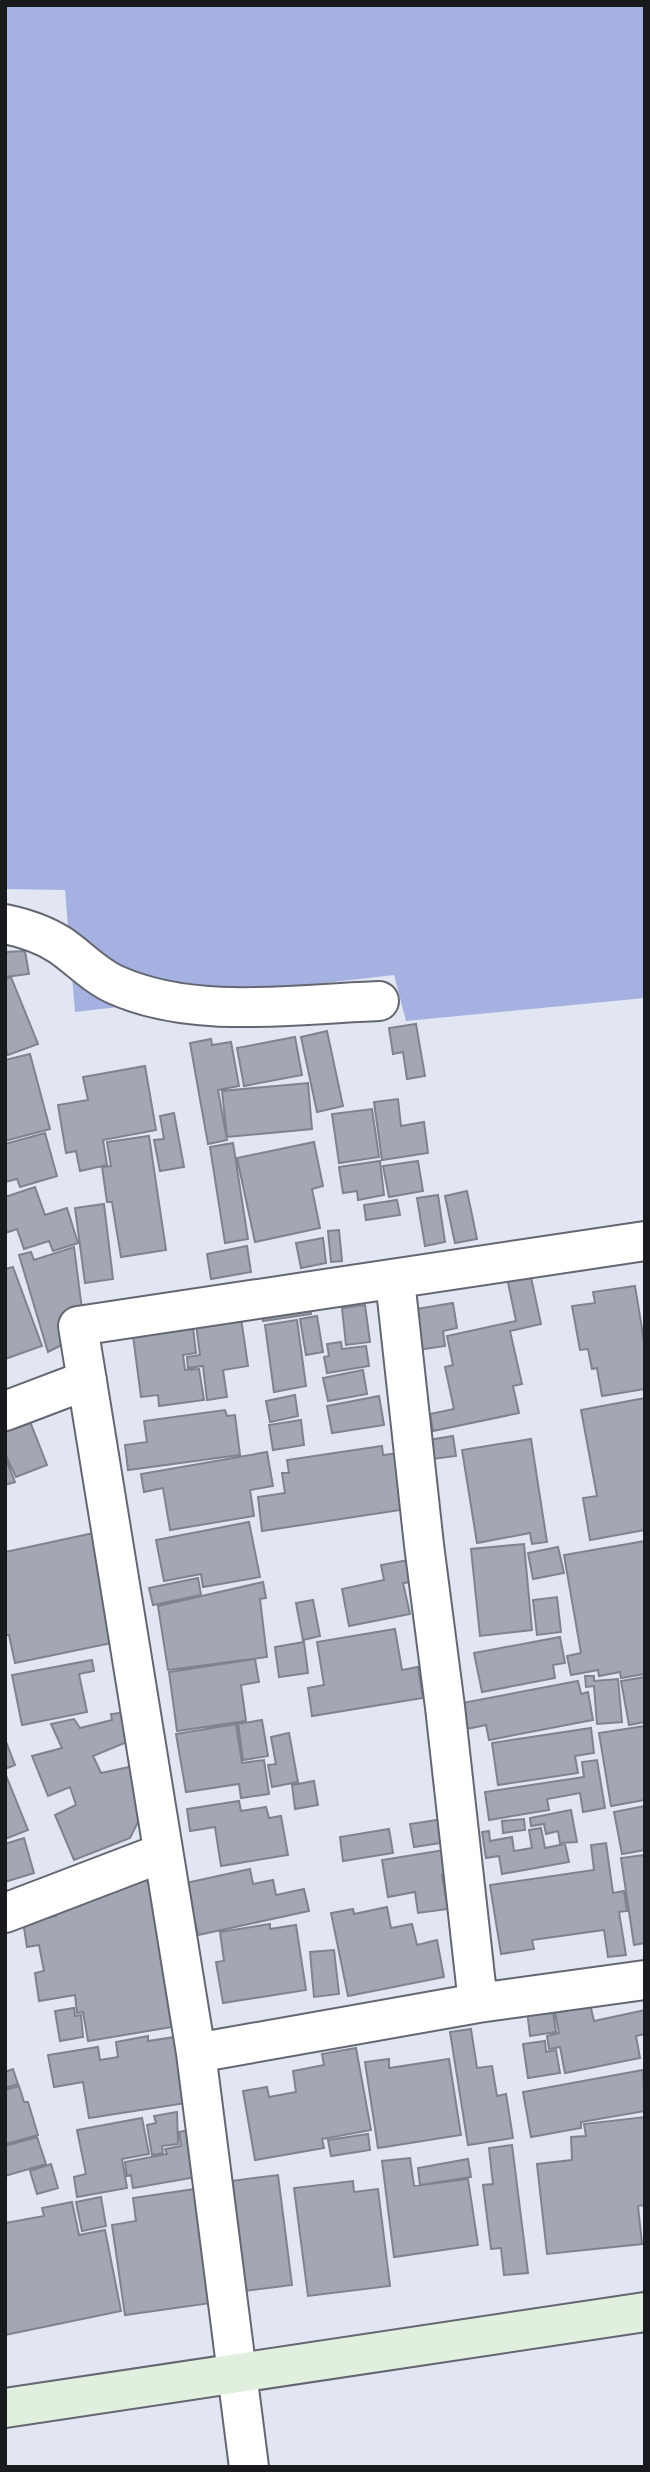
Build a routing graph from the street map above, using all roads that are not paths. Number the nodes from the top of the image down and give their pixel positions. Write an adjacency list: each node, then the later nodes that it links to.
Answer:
1 (5, 923): 2 (street)
2 (380, 1001)
3 (645, 1241): 4 (street)
4 (395, 1280): 5 (street); 10 (street)
5 (87, 1380): 6 (street); 7 (street)
6 (5, 1411)
7 (162, 1853): 8 (street); 11 (street)
8 (5, 1913)
9 (645, 1980): 10 (street)
10 (478, 2003): 11 (street)
11 (196, 2053): 13 (street)
12 (645, 2312): 13 (street)
13 (237, 2374): 14 (street); 15 (street)
14 (5, 2408)
15 (249, 2467)

